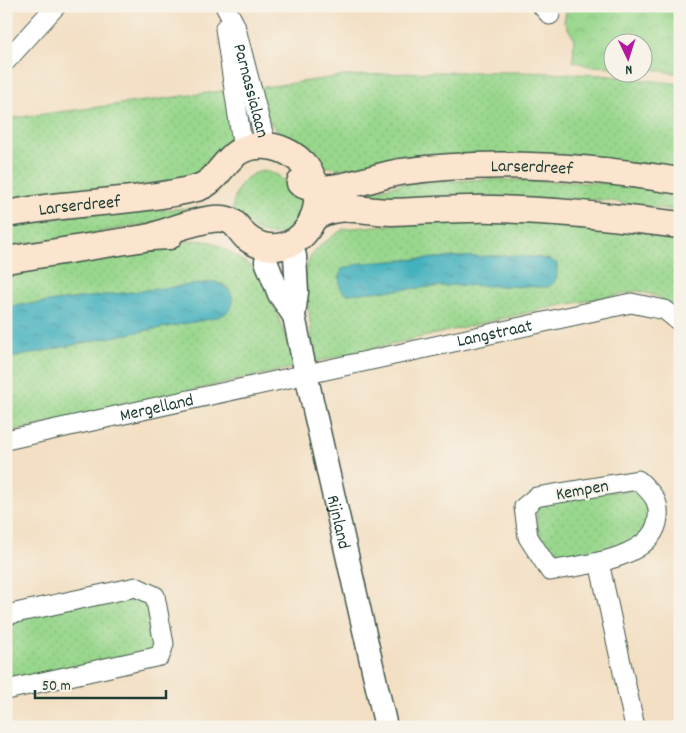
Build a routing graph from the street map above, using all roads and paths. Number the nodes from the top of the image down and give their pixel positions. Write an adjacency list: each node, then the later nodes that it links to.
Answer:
1 (56, 6): 2 (street)
2 (6, 61)
3 (270, 146): 4 (main road); 4 (street, Parnassialaan); 6 (main road)
4 (230, 170): 6 (main road); 7 (main road, Larserdreef); 9 (main road)
5 (680, 180): 6 (main road, Larserdreef)
6 (314, 182): 10 (main road)
7 (6, 214)
8 (680, 225): 10 (main road)
9 (224, 226): 10 (main road); 11 (main road); 12 (main road)
10 (306, 238): 12 (main road); 13 (street, Rijnland)
11 (6, 260)
12 (266, 261): 13 (street, Rijnland)
13 (294, 316): 15 (street, Rijnland)
14 (680, 322): 15 (street, Langstraat)
15 (306, 374): 16 (street, Mergelland); 20 (street, Rijnland)
16 (6, 440)
17 (599, 562): 17 (street, Kempen); 21 (street)
18 (6, 615): 19 (street)
19 (6, 690)
20 (386, 727)
21 (636, 727)

